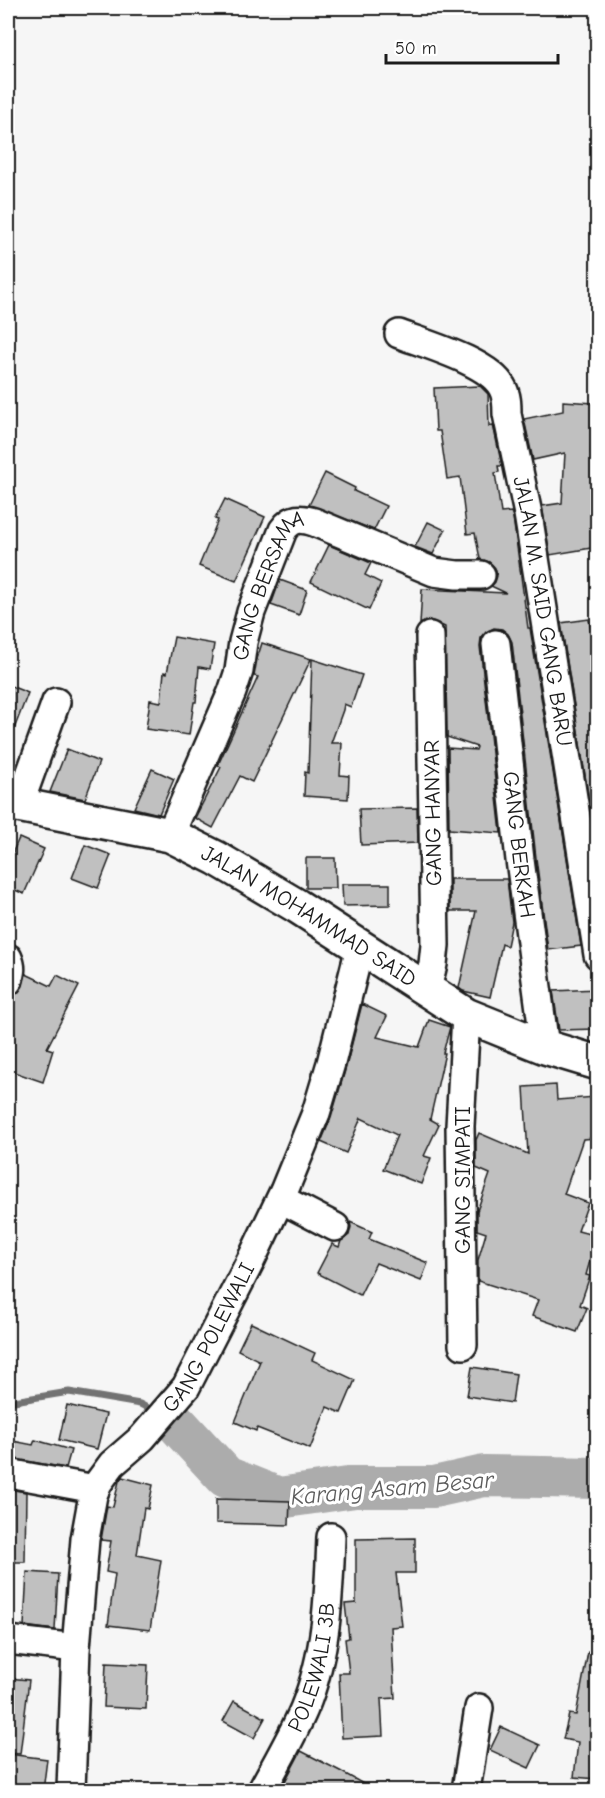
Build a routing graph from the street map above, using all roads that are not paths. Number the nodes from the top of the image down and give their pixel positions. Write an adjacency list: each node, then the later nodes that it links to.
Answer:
1 (399, 334): 9 (street, JALAN M. SAID GANG BARU)
2 (481, 575): 7 (street, GANG BERSAMA)
3 (430, 636): 12 (street, GANG HANYAR)
4 (495, 644): 14 (street, GANG BERKAH)
5 (56, 702): 6 (street)
6 (13, 804): 7 (street, JALAN MOHAMMAD SAID)
7 (170, 835): 8 (street, JALAN MOHAMMAD SAID)
8 (360, 947): 12 (street, JALAN MOHAMMAD SAID); 16 (street, GANG POLEWALI)
9 (597, 955)
10 (8, 958): 11 (street)
11 (8, 981)
12 (427, 988): 13 (street, JALAN MOHAMMAD SAID)
13 (466, 1015): 14 (street, JALAN MOHAMMAD SAID); 18 (street, GANG SIMPATI)
14 (546, 1047): 15 (street, JALAN MOHAMMAD SAID)
15 (597, 1063)
16 (281, 1199): 17 (street); 20 (street, GANG POLEWALI)
17 (335, 1227)
18 (463, 1346)
19 (8, 1473): 20 (street)
20 (95, 1490): 23 (street, GANG POLEWALI)
21 (331, 1537): 26 (street, POLEWALI 3B)
22 (8, 1640): 23 (street)
23 (76, 1647): 25 (street, GANG POLEWALI)
24 (479, 1708): 27 (street)
25 (71, 1791)
26 (262, 1791)
27 (466, 1791)

